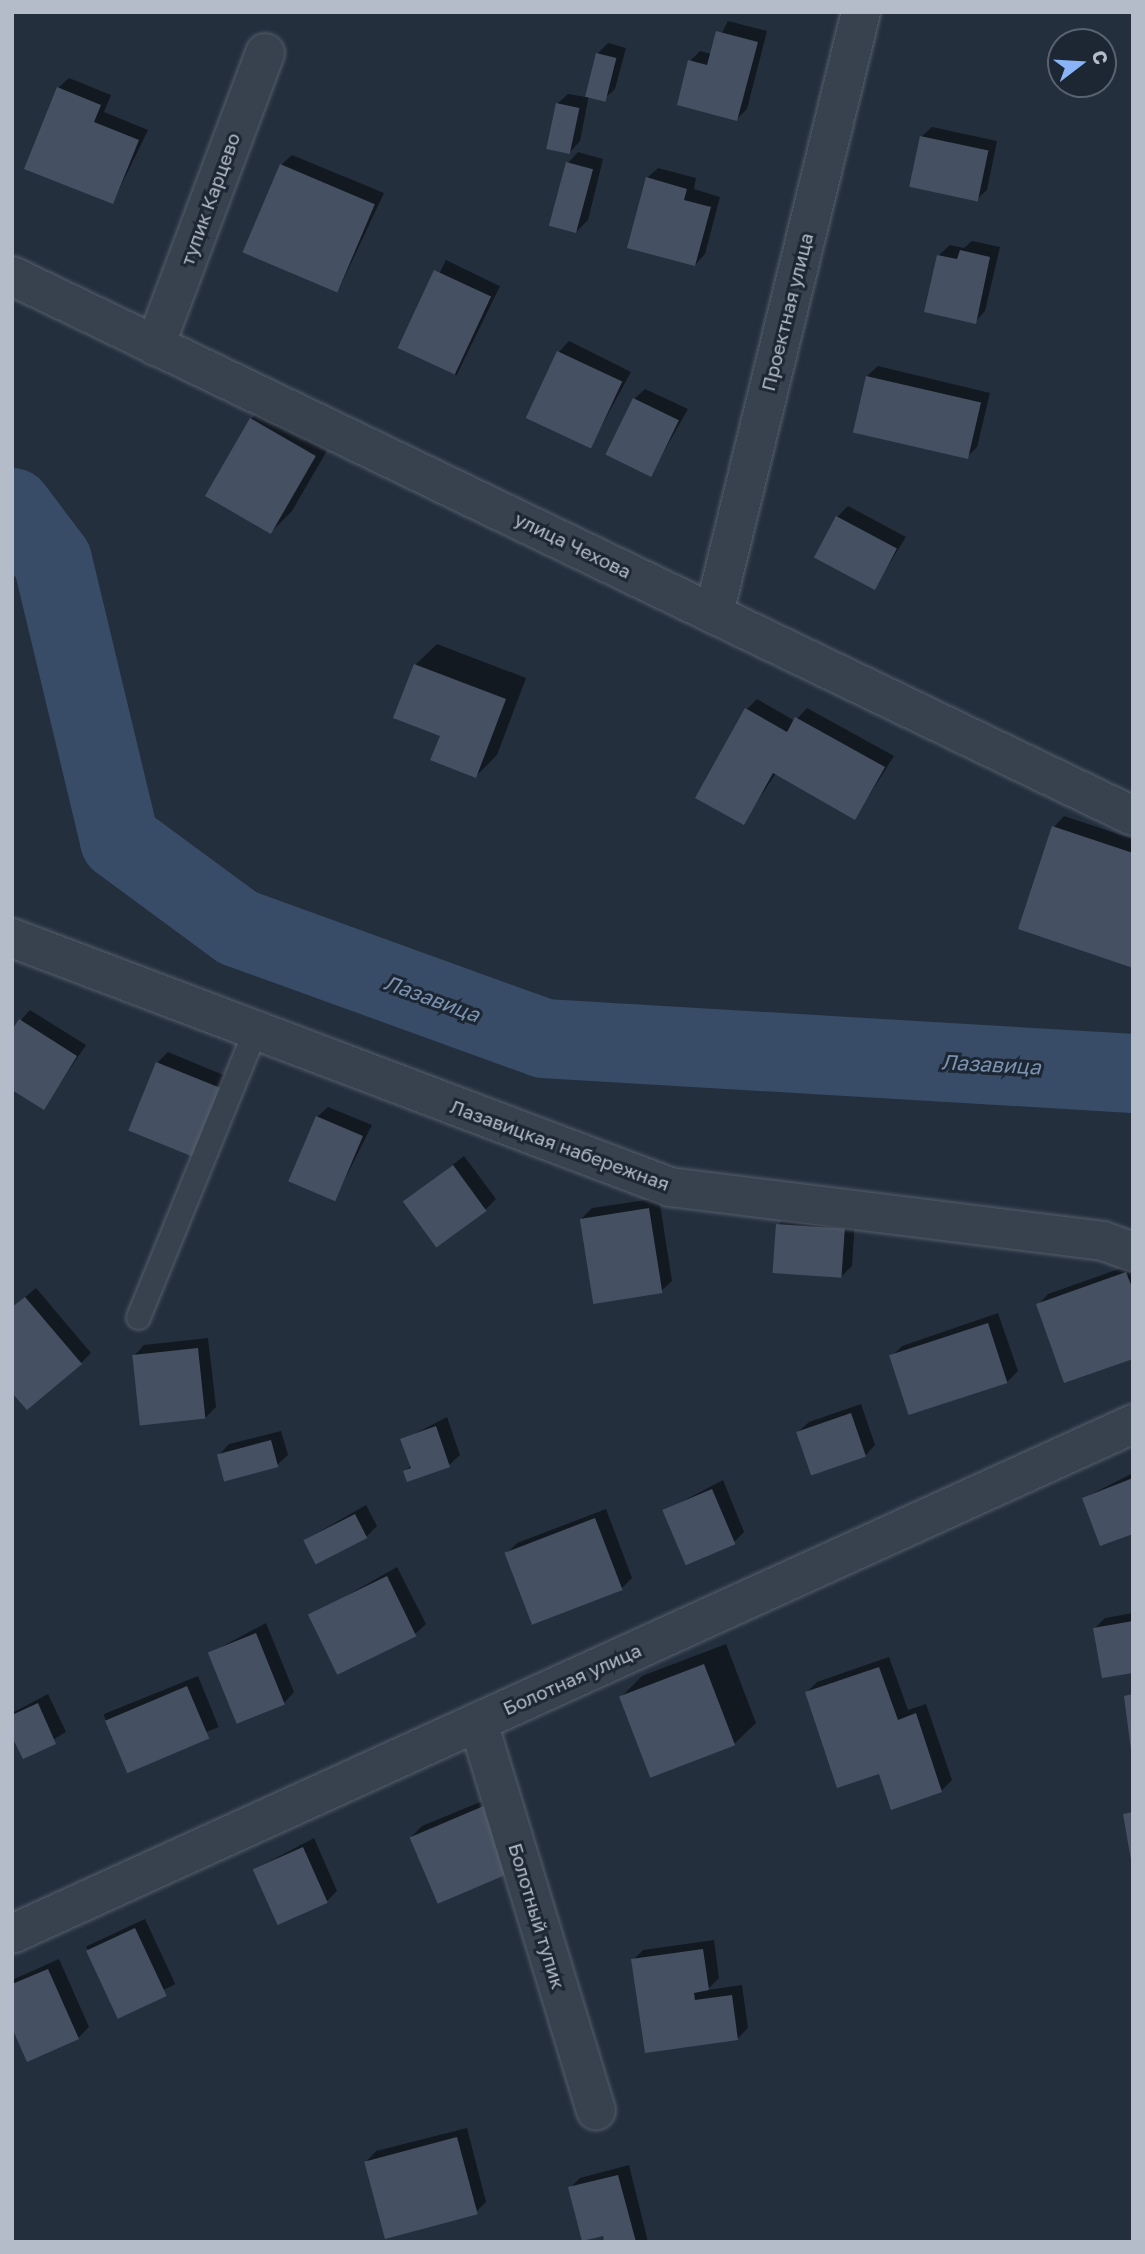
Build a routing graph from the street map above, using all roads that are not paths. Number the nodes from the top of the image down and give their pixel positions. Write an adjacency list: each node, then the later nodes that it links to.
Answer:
1 (861, 12): 5 (street, Проектная улица)
2 (265, 53): 4 (street, тупик Карцево)
3 (12, 276): 4 (street, улица Чехова)
4 (155, 346): 5 (street, улица Чехова)
5 (714, 612): 6 (street, улица Чехова)
6 (1133, 816)
7 (12, 938): 8 (street, Лазавицкая набережная)
8 (255, 1030): 9 (street, Лазавицкая набережная); 10 (lane)
9 (1133, 1252)
10 (138, 1317)
11 (1133, 1424): 12 (street, Болотная улица)
12 (478, 1721): 13 (street, Болотная улица); 14 (street, Болотный тупик)
13 (12, 1934)
14 (596, 2109)

